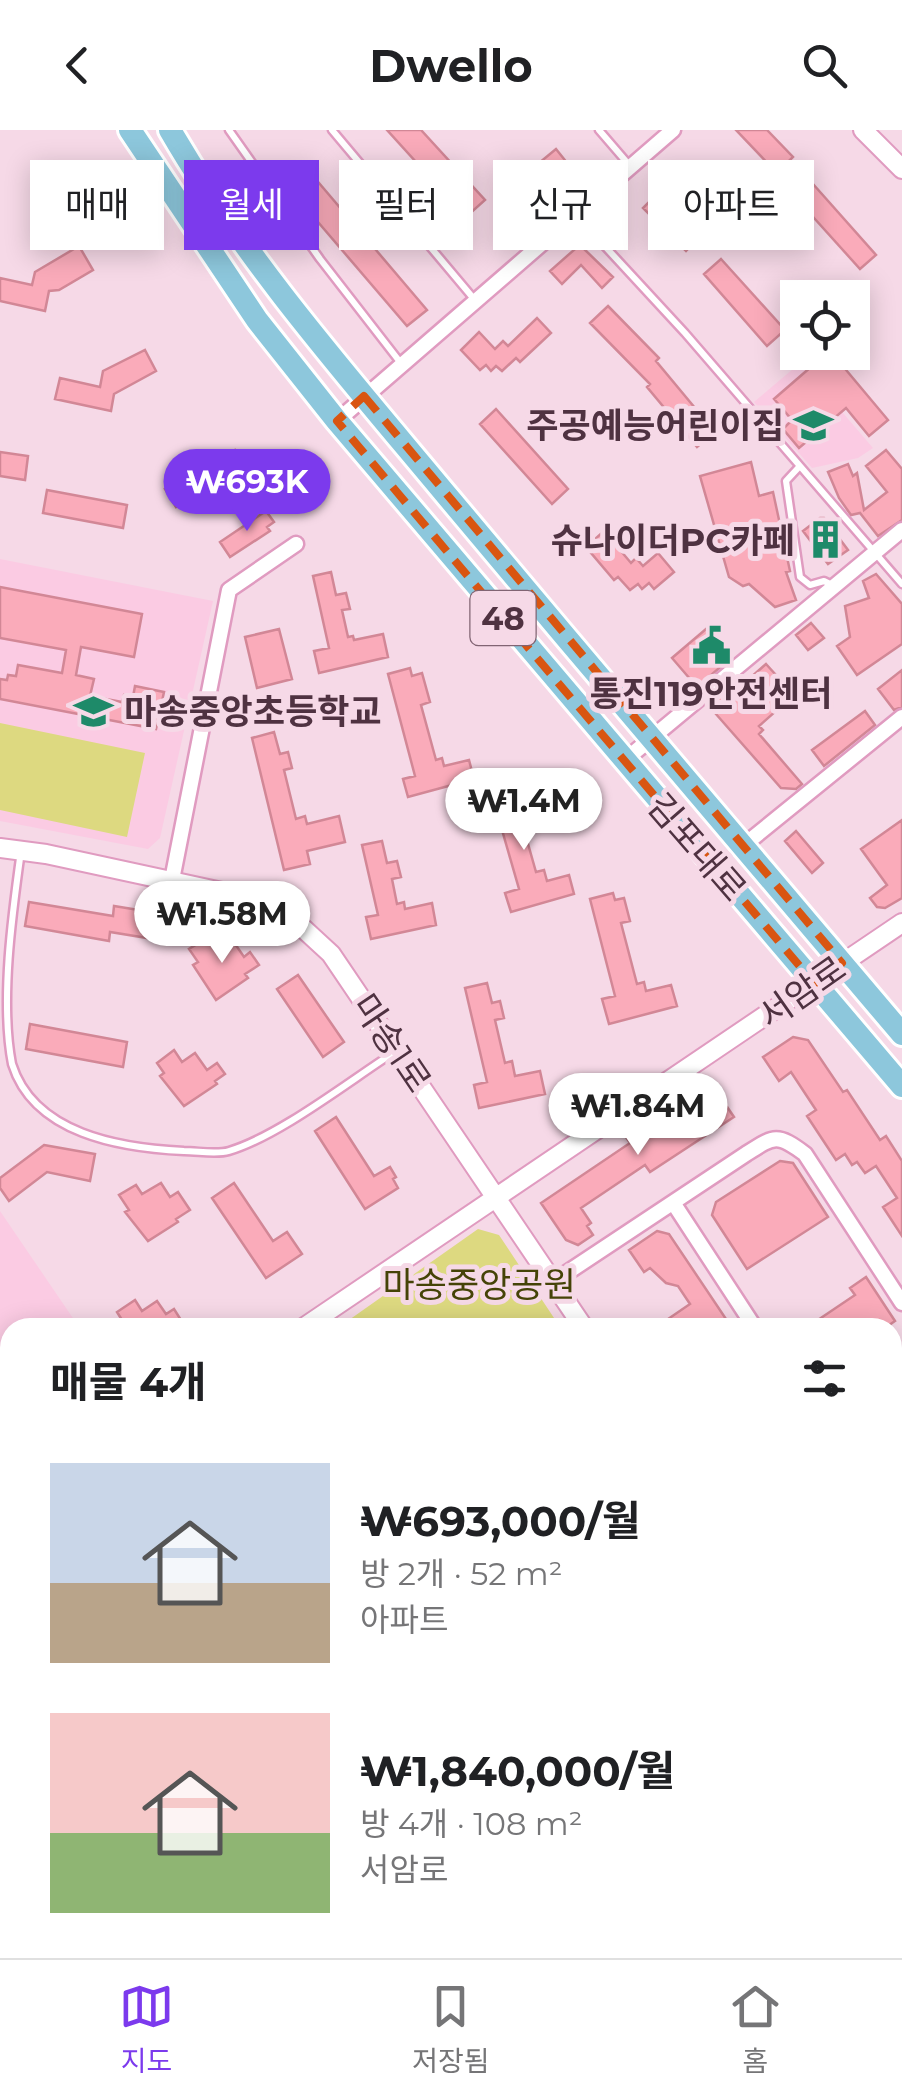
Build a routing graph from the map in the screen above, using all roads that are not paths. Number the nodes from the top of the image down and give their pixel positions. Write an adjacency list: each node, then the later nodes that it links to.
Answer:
1 (130, 130): 15 (main road, 김포대로 / 48)
2 (170, 130): 14 (main road, 김포대로 / 48)
3 (229, 130): 13 (lane)
4 (332, 130): 12 (lane)
5 (599, 130): 8 (lane)
6 (672, 130): 8 (street)
7 (863, 130): 9 (street)
8 (630, 166)
9 (902, 169)
10 (533, 250): 12 (street)
11 (609, 250): 16 (lane)
12 (475, 300): 13 (street)
13 (400, 362): 14 (street)
14 (364, 396): 15 (street); 23 (main road, 김포대로 / 48)
15 (336, 420): 24 (main road, 김포대로 / 48)
16 (799, 467): 19 (lane); 21 (lane)
17 (902, 530): 19 (street)
18 (296, 544): 28 (street)
19 (874, 552): 20 (lane); 21 (street)
20 (902, 584)
21 (833, 585): 23 (street)
22 (902, 717): 25 (street)
23 (649, 739): 24 (street); 25 (main road, 김포대로 / 48)
24 (624, 761): 31 (main road, 김포대로 / 48)
25 (743, 846): 30 (main road, 김포대로 / 48)
26 (0, 848): 27 (street, 마송1로)
27 (21, 850): 28 (street, 마송1로); 33 (lane)
28 (172, 880): 33 (street, 마송1로)
29 (902, 923): 30 (street, 서암로)
30 (842, 963): 31 (street, 서암로); 32 (main road, 김포대로 / 48)
31 (815, 984): 34 (main road, 김포대로 / 48); 35 (street, 서암로)
32 (902, 1034)
33 (397, 1050): 35 (street, 마송1로)
34 (902, 1086)
35 (495, 1196): 37 (street, 마송1로); 39 (street, 서암로)
36 (674, 1204): 37 (street); 38 (street); 41 (street)
37 (554, 1282): 40 (street, 마송1로)
38 (902, 1303)
39 (318, 1318)
40 (577, 1318)
41 (748, 1318)

